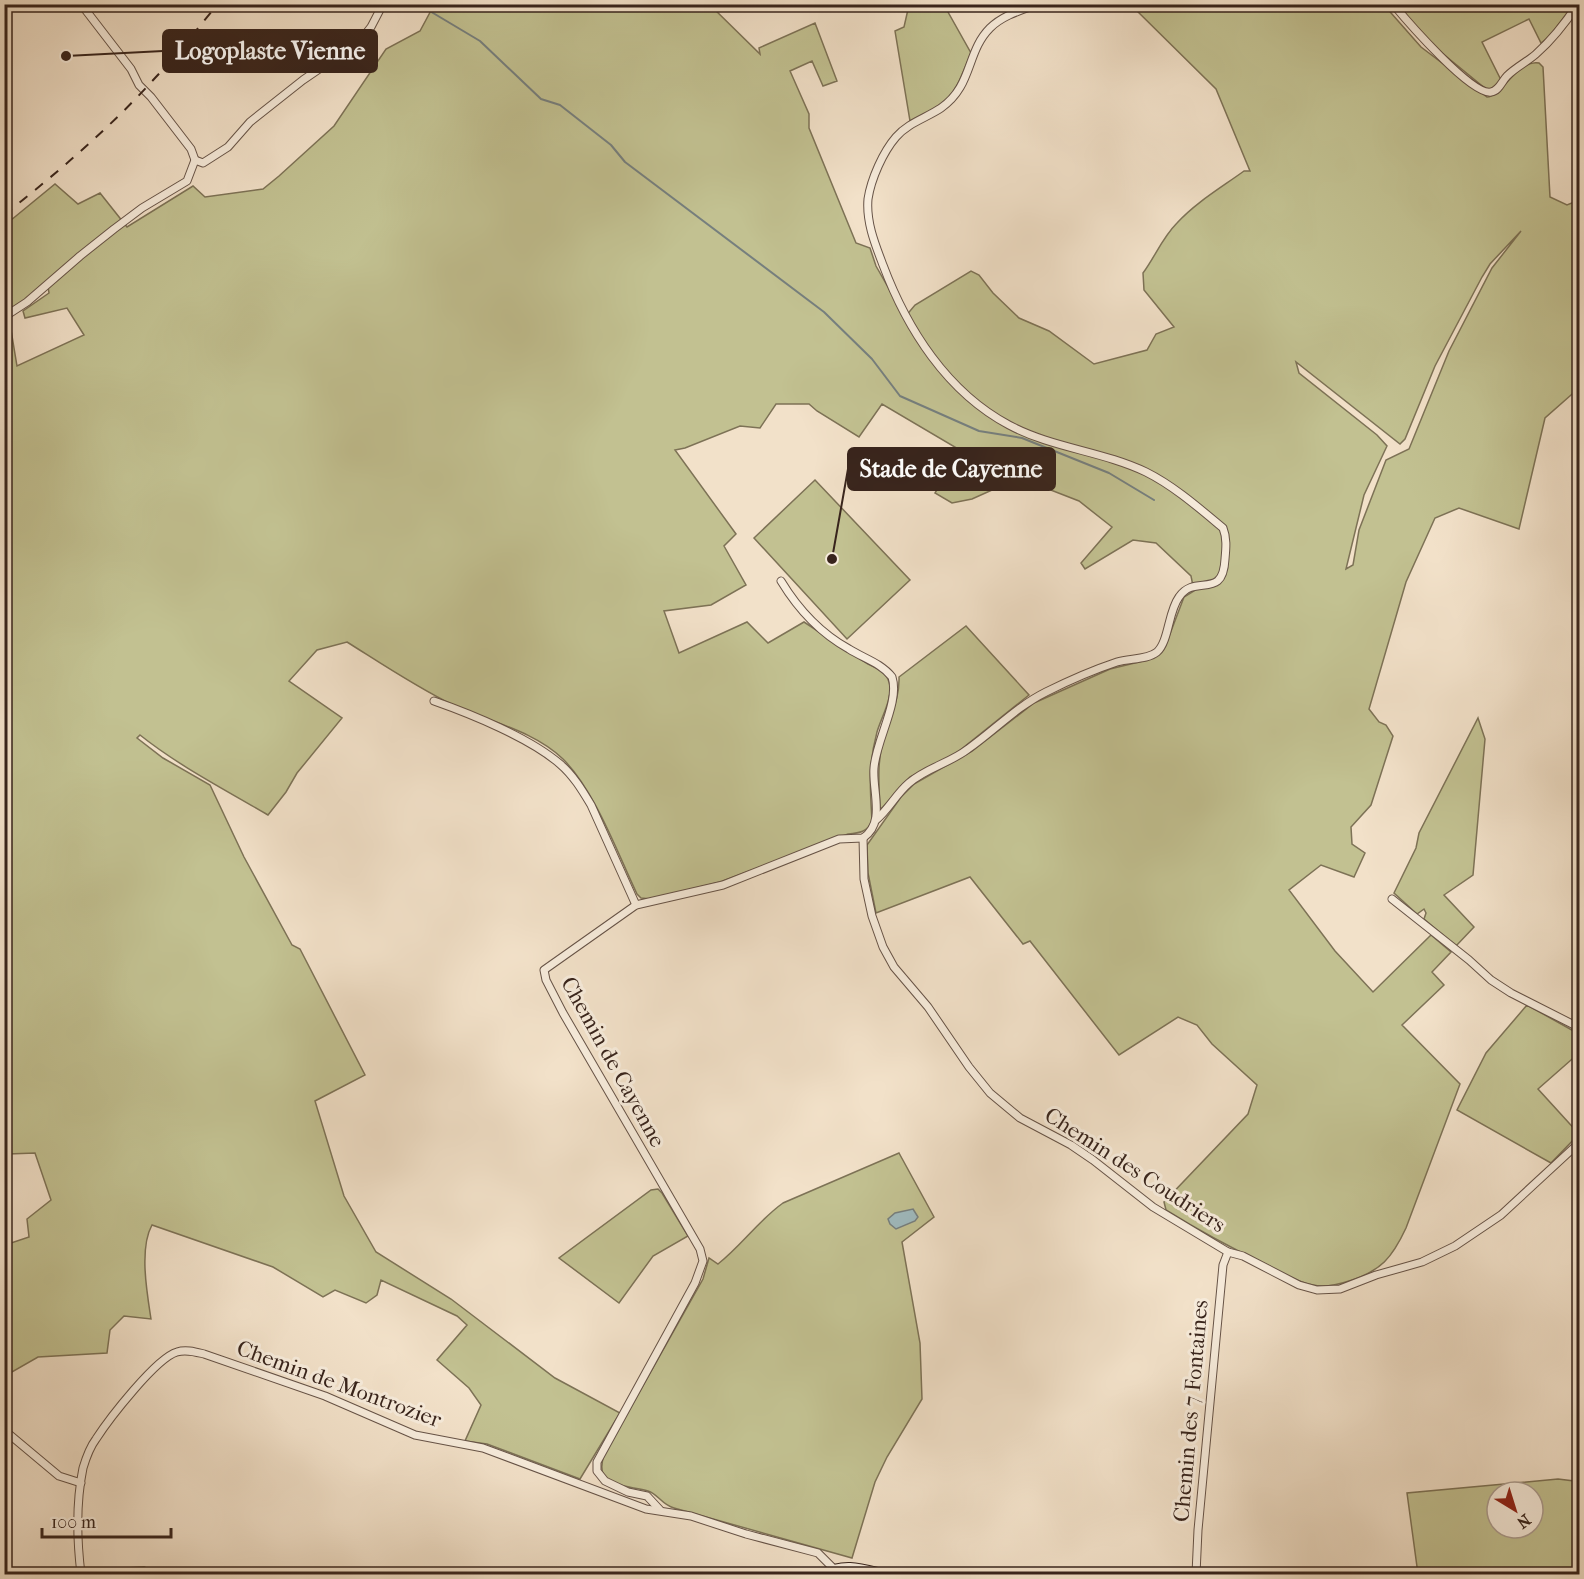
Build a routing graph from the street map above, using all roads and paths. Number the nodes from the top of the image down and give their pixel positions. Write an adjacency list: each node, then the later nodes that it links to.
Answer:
1 (81, 4): 6 (street)
2 (383, 4): 6 (street)
3 (1038, 4): 10 (street)
4 (1393, 4): 5 (street)
5 (1578, 4)
6 (195, 160): 7 (street)
7 (4, 317)
8 (781, 581): 10 (street)
9 (434, 701): 13 (street)
10 (876, 820): 11 (street)
11 (863, 838): 13 (street, Chemin de Cayenne); 16 (street, Chemin des Coudriers)
12 (1392, 899): 14 (street)
13 (636, 905): 19 (street, Chemin de Cayenne)
14 (1580, 1028)
15 (1580, 1142): 16 (street, Chemin des Coudriers)
16 (1228, 1252): 24 (street, Chemin des 7 Fontaines)
17 (6, 1435): 18 (street)
18 (81, 1483): 19 (street, Chemin de Montrozier); 21 (street, Chemin de Montrozier)
19 (660, 1510): 20 (street, Chemin de Montrozier)
20 (833, 1568): 22 (street); 23 (street)
21 (81, 1575)
22 (824, 1575)
23 (884, 1575)
24 (1196, 1575)

